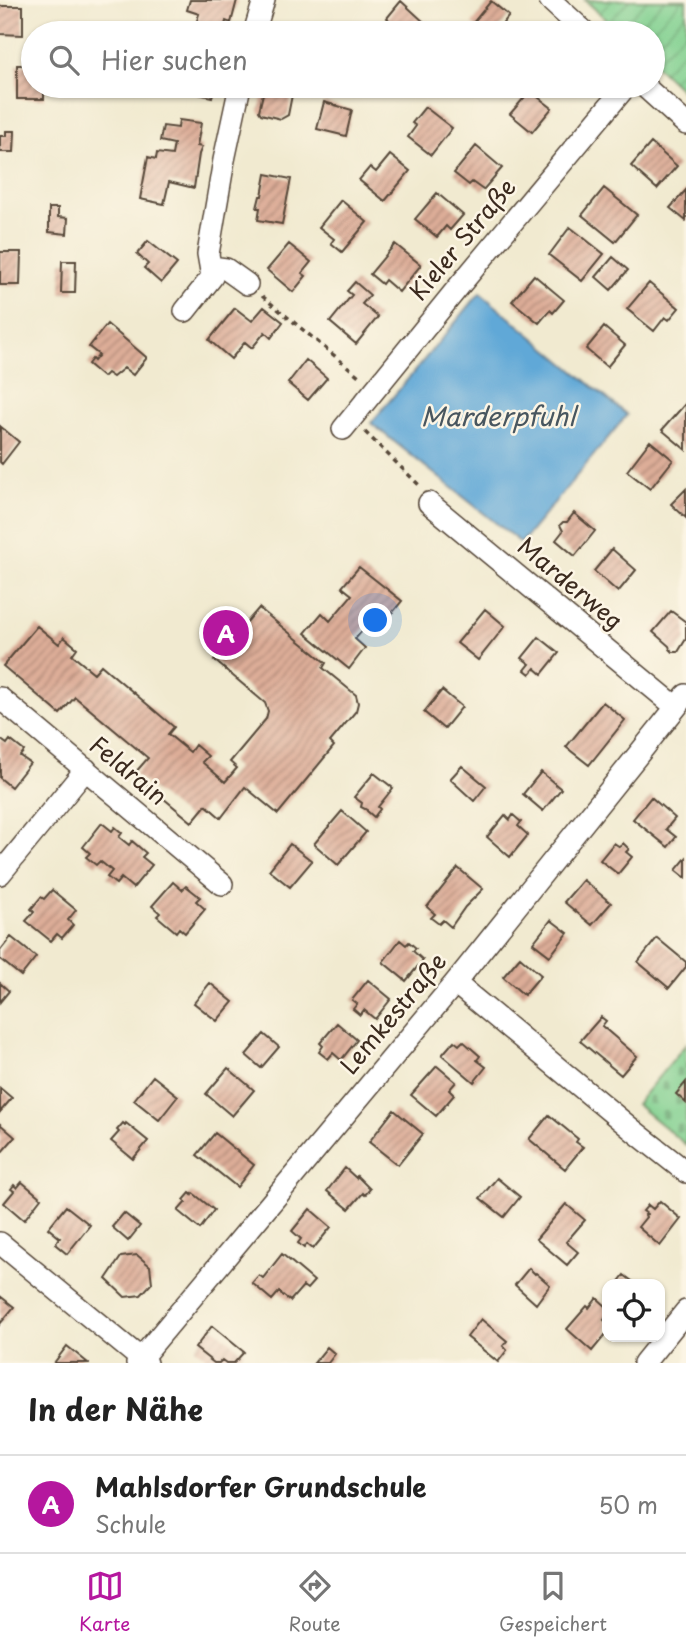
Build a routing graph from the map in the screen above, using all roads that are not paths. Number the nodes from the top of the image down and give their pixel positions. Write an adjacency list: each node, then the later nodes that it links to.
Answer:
1 (264, 0): 3 (street)
2 (550, 0): 4 (street)
3 (258, 21)
4 (573, 21)
5 (237, 98): 9 (street)
6 (616, 98): 12 (street, Kieler Straße)
7 (657, 98): 8 (street)
8 (686, 124)
9 (211, 267): 10 (street); 11 (street)
10 (247, 284)
11 (185, 311)
12 (347, 424)
13 (429, 503): 15 (street, Marderweg)
14 (0, 698): 16 (street, Feldrain)
15 (681, 701): 19 (street, Lemkestraße)
16 (86, 769): 17 (street); 18 (street, Feldrain)
17 (0, 874)
18 (222, 884)
19 (455, 982): 20 (street); 23 (street, Lemkestraße)
20 (686, 1171)
21 (0, 1243): 23 (street)
22 (686, 1311): 24 (street)
23 (141, 1362)
24 (644, 1363)

